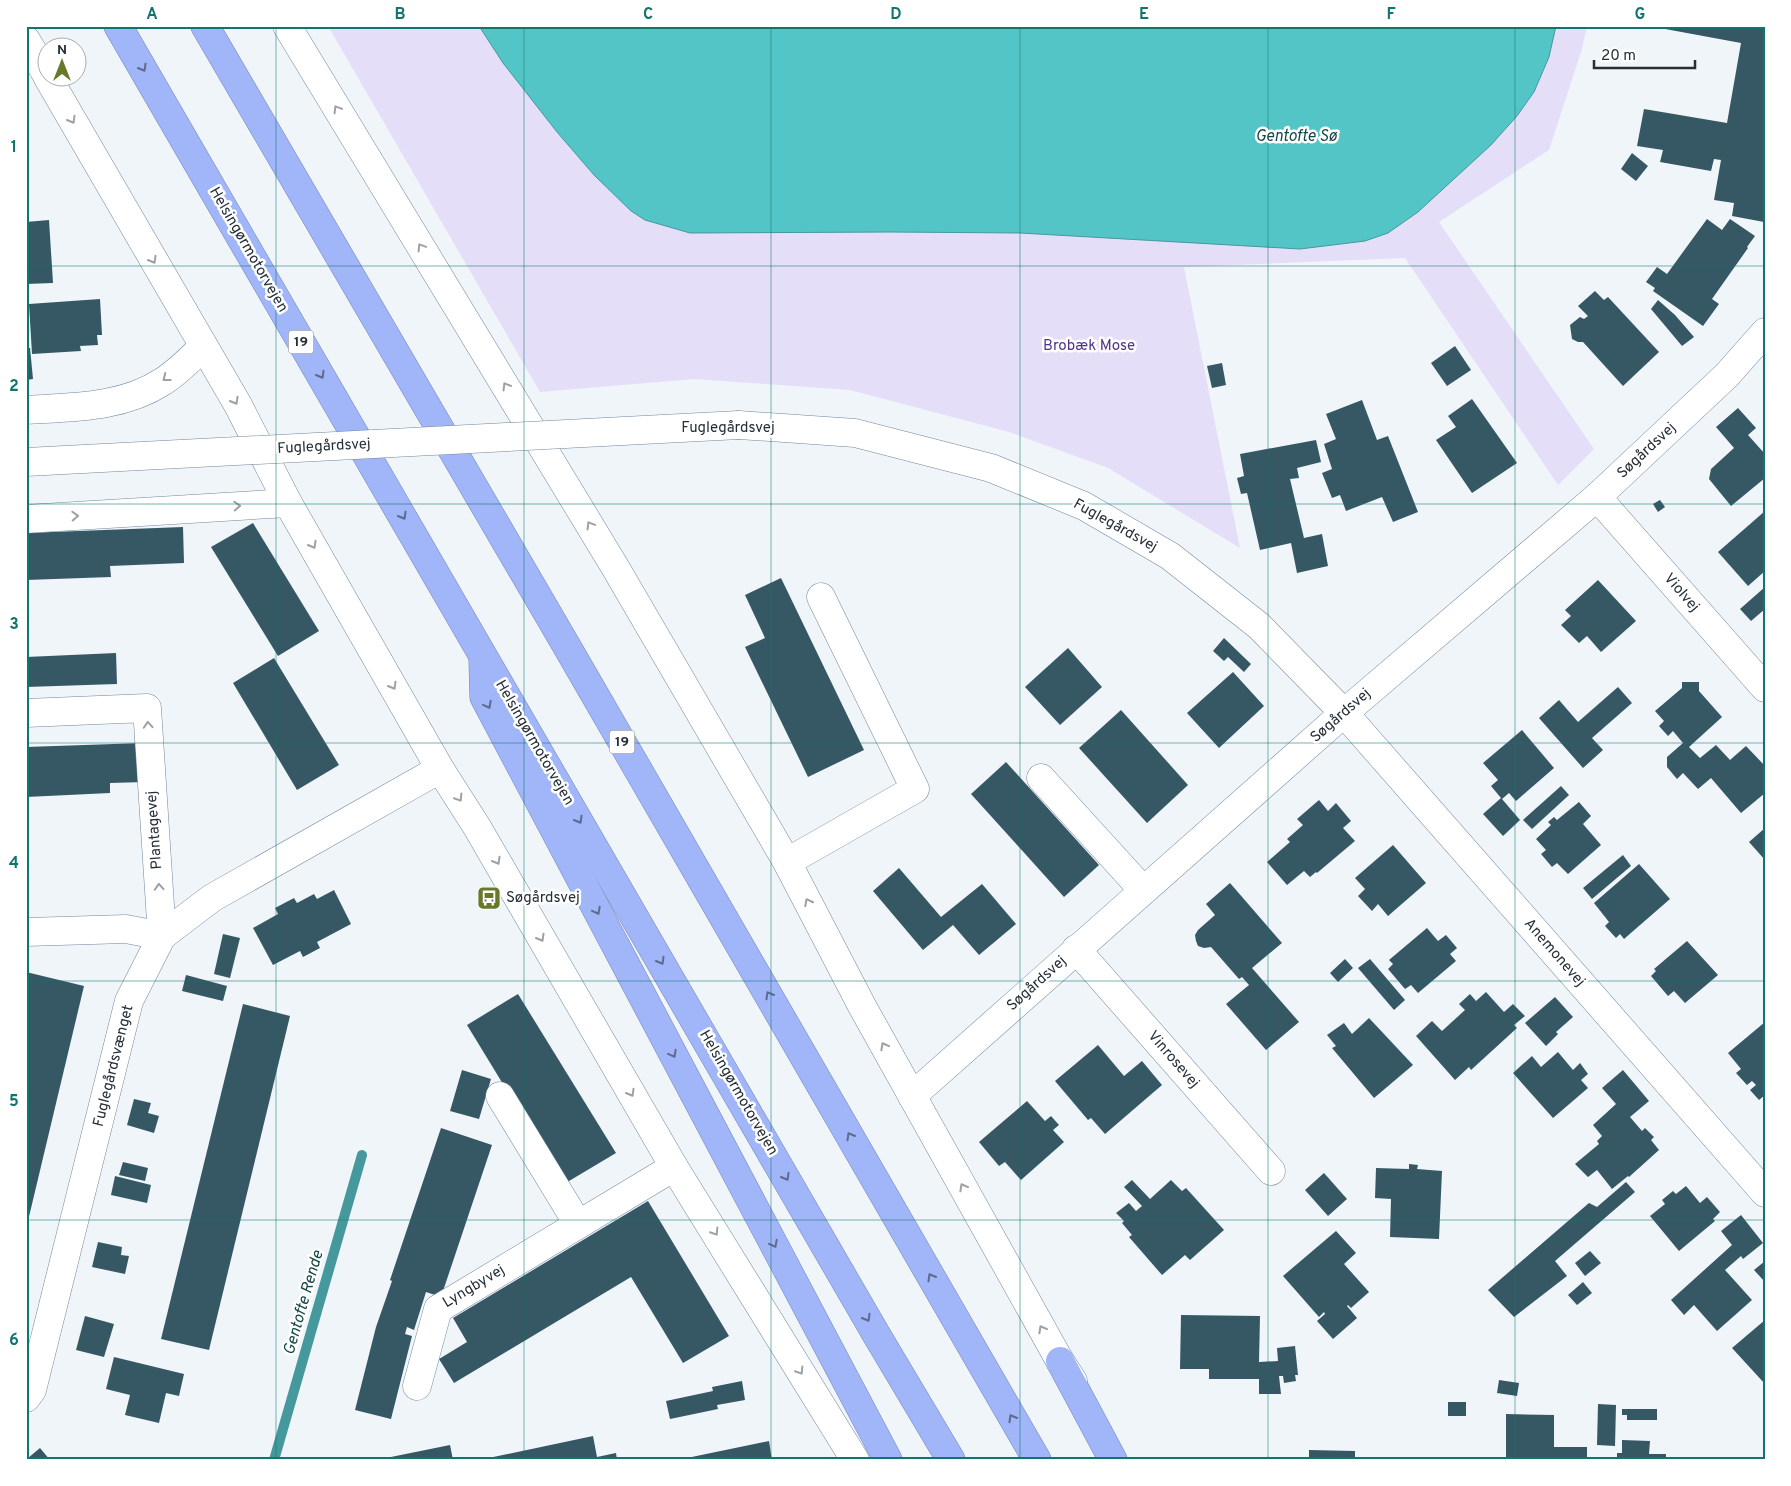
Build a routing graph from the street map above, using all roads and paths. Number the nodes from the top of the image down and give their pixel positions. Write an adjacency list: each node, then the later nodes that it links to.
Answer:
1 (118, 26): 15 (highway, Helsingørmotorvejen / 19, one-way to 15)
2 (204, 26): 38 (highway, 19, one-way to 2)
3 (287, 26): 21 (street, one-way to 3)
4 (26, 40): 5 (street)
5 (38, 60)
6 (54, 88): 8 (street, one-way to 8)
7 (1765, 332): 11 (street, Søgårdsvej)
8 (203, 347): 9 (street, one-way to 9); 12 (street, one-way to 12)
9 (26, 410)
10 (26, 462): 18 (street, Fuglegårdsvej, bridge)
11 (1597, 497): 16 (street, Violvej); 18 (street, Søgårdsvej)
12 (288, 503): 13 (street, one-way to 12); 19 (street, one-way to 19)
13 (26, 518)
14 (821, 596): 21 (street)
15 (483, 657): 36 (highway, one-way to 36); 37 (highway, Helsingørmotorvejen / 19, one-way to 37)
16 (1765, 688)
17 (26, 713): 24 (street, Plantagevej, one-way to 17)
18 (1344, 713): 22 (street, Søgårdsvej); 30 (street, Anemonevej)
19 (440, 769): 24 (street, Fuglegårdsvænget); 28 (street, one-way to 28)
20 (1041, 778): 22 (street)
21 (788, 862): 27 (street, one-way to 21)
22 (1143, 890): 25 (street, Søgårdsvej)
23 (26, 932): 24 (street)
24 (162, 936): 34 (street, Fuglegårdsvænget)
25 (1076, 949): 27 (street, Søgårdsvej); 29 (street, Vinrosevej)
26 (500, 1096): 31 (street)
27 (912, 1096): 32 (street, one-way to 27)
28 (674, 1167): 31 (street, Lyngbyvej); 35 (street, one-way to 35)
29 (1271, 1171)
30 (1765, 1193)
31 (578, 1224): 33 (street, Lyngbyvej)
32 (1060, 1361): 39 (highway); 40 (street)
33 (417, 1386)
34 (26, 1398)
35 (855, 1460)
36 (888, 1460)
37 (951, 1460)
38 (1037, 1460)
39 (1113, 1460)
40 (1124, 1460)

